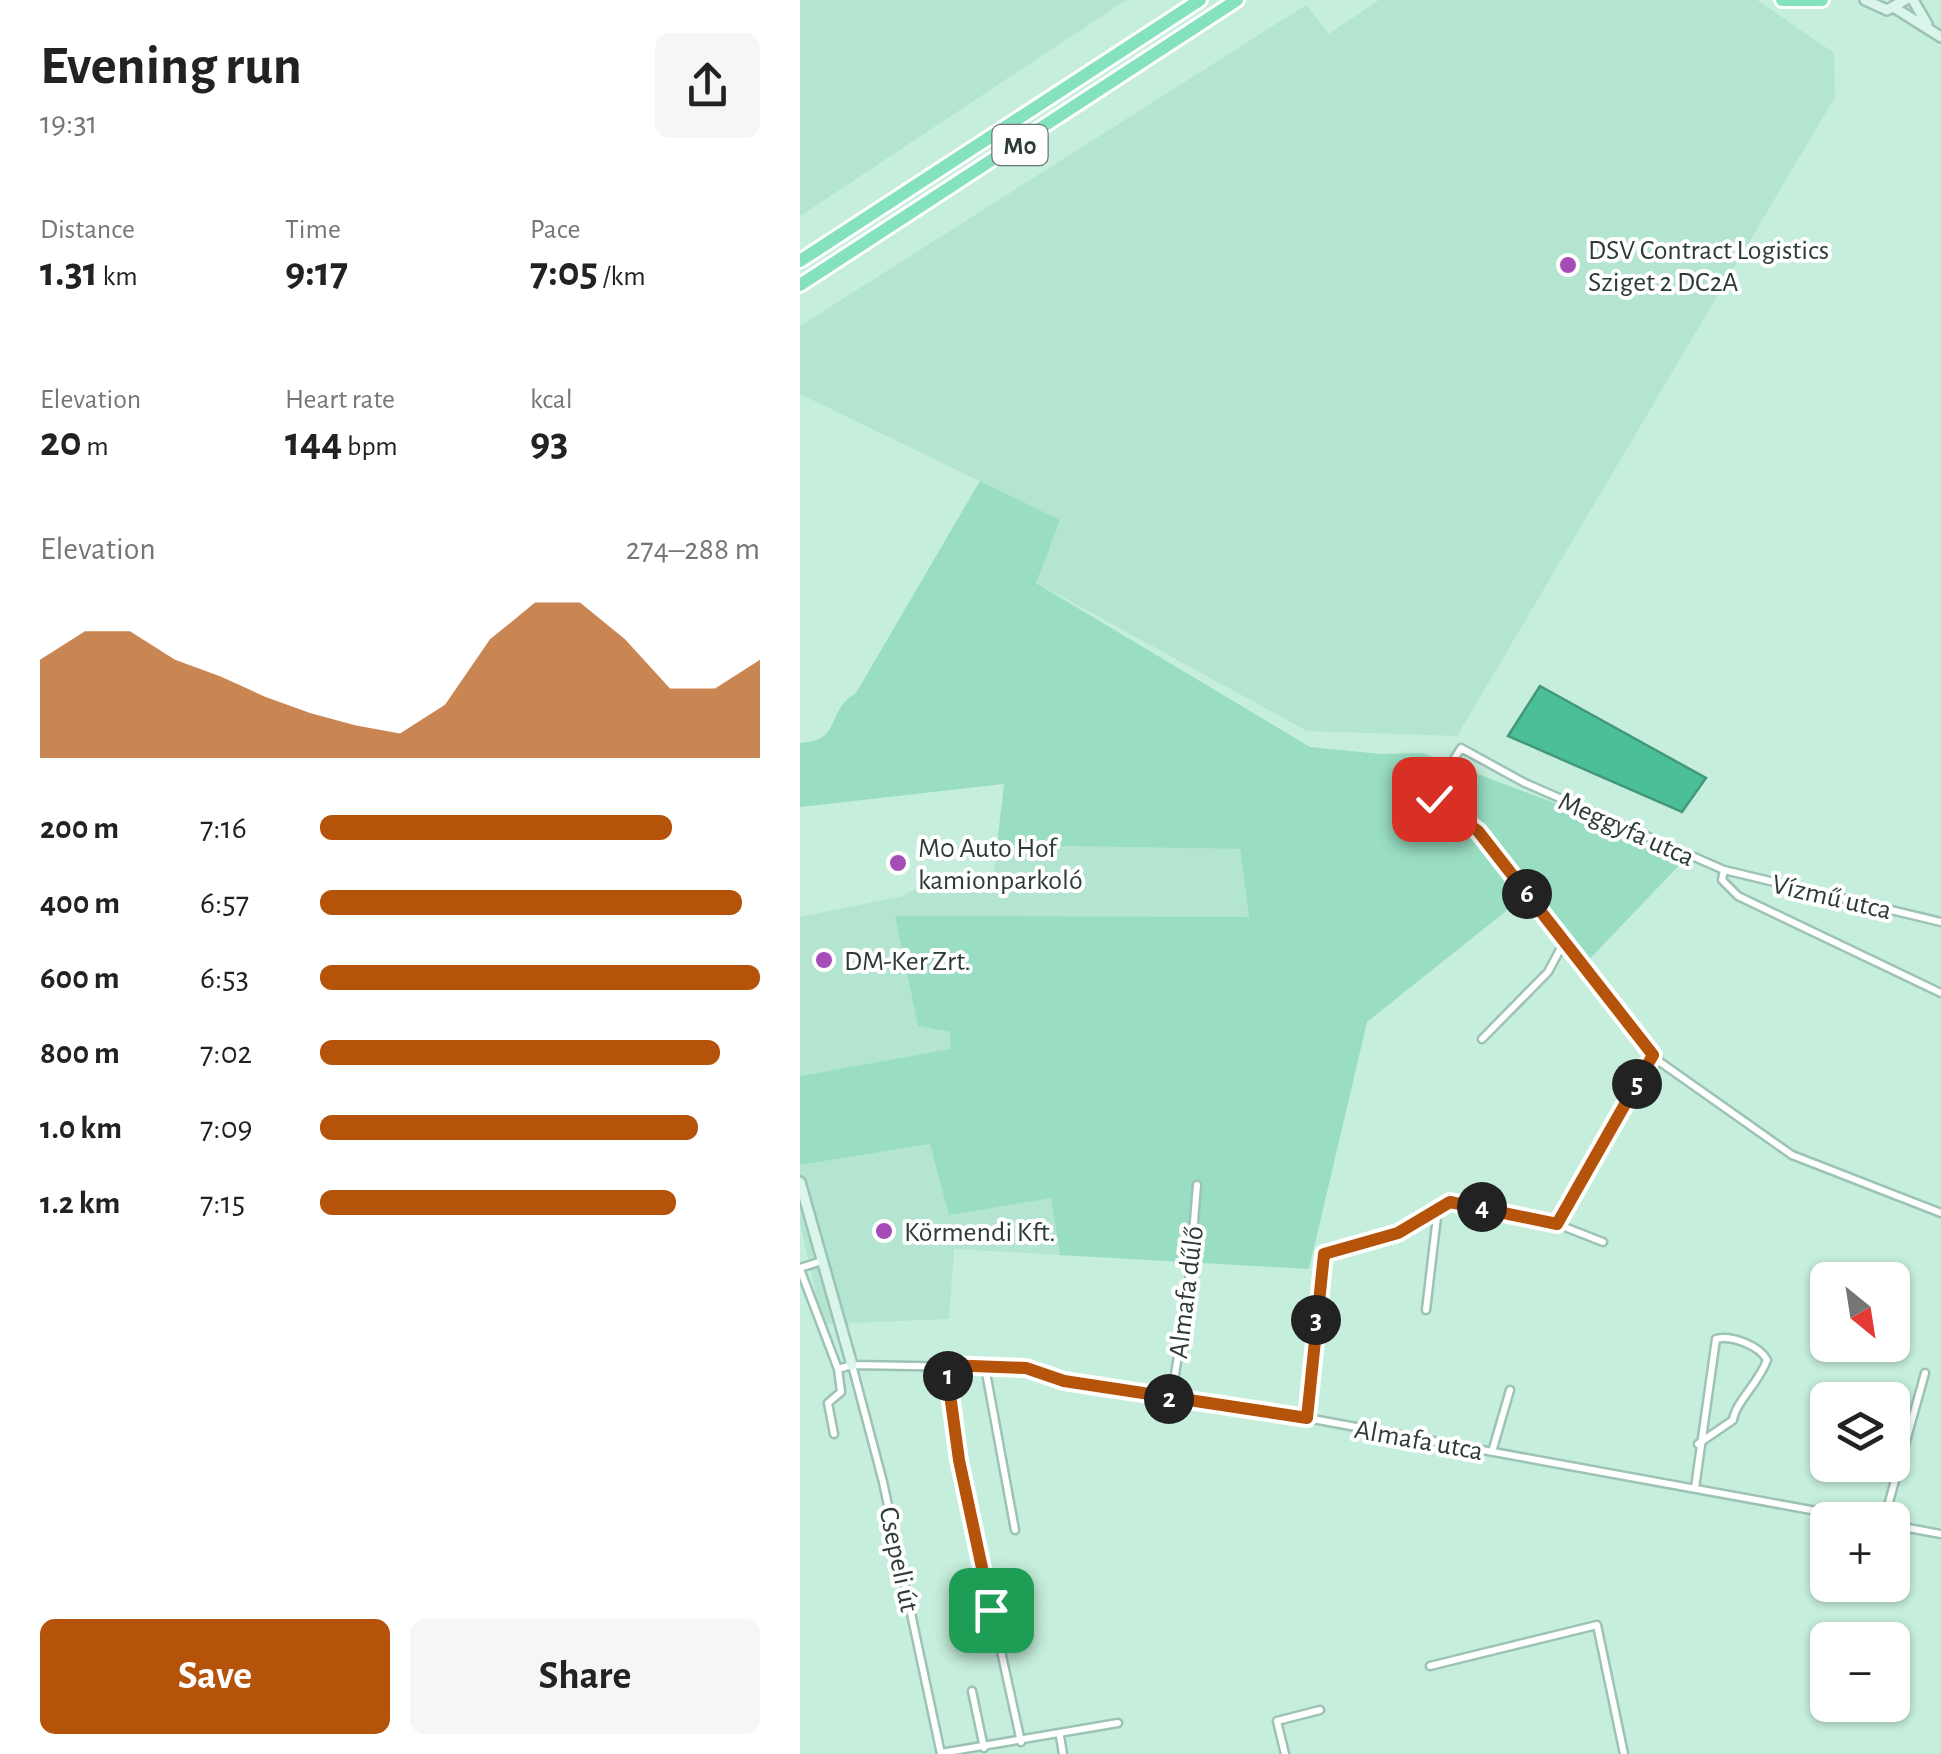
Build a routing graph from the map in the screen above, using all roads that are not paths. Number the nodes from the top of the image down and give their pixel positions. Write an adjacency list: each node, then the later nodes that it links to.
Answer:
1 (1200, 0): 11 (highway, M0)
2 (1238, 0): 12 (highway, M0)
3 (1782, 0): 4 (highway)
4 (1822, 0)
5 (1865, 0): 8 (street)
6 (1905, 0): 8 (street)
7 (1913, 0): 9 (street)
8 (1895, 8): 9 (street)
9 (1928, 26): 10 (street)
10 (1941, 36)
11 (800, 262)
12 (800, 285)
13 (1724, 870): 14 (street, Vízmű utca); 15 (street, Meggyfa utca); 16 (street, Meggyfa utca)
14 (1941, 922)
15 (1563, 944): 17 (street); 18 (street)
16 (1941, 994)
17 (1482, 1039)
18 (1653, 1055): 22 (street); 23 (street)
19 (800, 1182): 25 (street)
20 (1198, 1185): 34 (street, Almafa dűlő)
21 (1438, 1208): 23 (street); 27 (street); 35 (street)
22 (1941, 1213)
23 (1557, 1224): 24 (street)
24 (1603, 1242)
25 (822, 1261): 26 (street); 28 (street)
26 (800, 1269): 31 (street)
27 (1426, 1310)
28 (852, 1365): 29 (street, Almafa utca); 31 (street, Almafa utca); 52 (street, Csepeli út)
29 (946, 1365): 30 (street, Almafa utca); 50 (street)
30 (985, 1367): 34 (street, Almafa utca); 43 (street)
31 (838, 1369): 36 (street)
32 (1925, 1373): 40 (street)
33 (1510, 1390): 38 (street)
34 (1170, 1399): 35 (street, Almafa utca)
35 (1307, 1418): 38 (street, Almafa utca)
36 (834, 1434)
37 (1698, 1444): 37 (street); 39 (street)
38 (1492, 1452): 39 (street, Almafa utca)
39 (1695, 1488): 41 (street, Almafa utca)
40 (1889, 1502)
41 (1810, 1510)
42 (1910, 1528): 44 (street)
43 (1016, 1530)
44 (1941, 1534)
45 (1430, 1666): 55 (street)
46 (972, 1692): 51 (street)
47 (1320, 1710): 54 (street)
48 (1118, 1723): 49 (street)
49 (1060, 1736): 50 (street); 53 (street)
50 (1021, 1742): 51 (street)
51 (984, 1748): 52 (street)
52 (941, 1754)
53 (1063, 1754)
54 (1285, 1754)
55 (1624, 1754)

